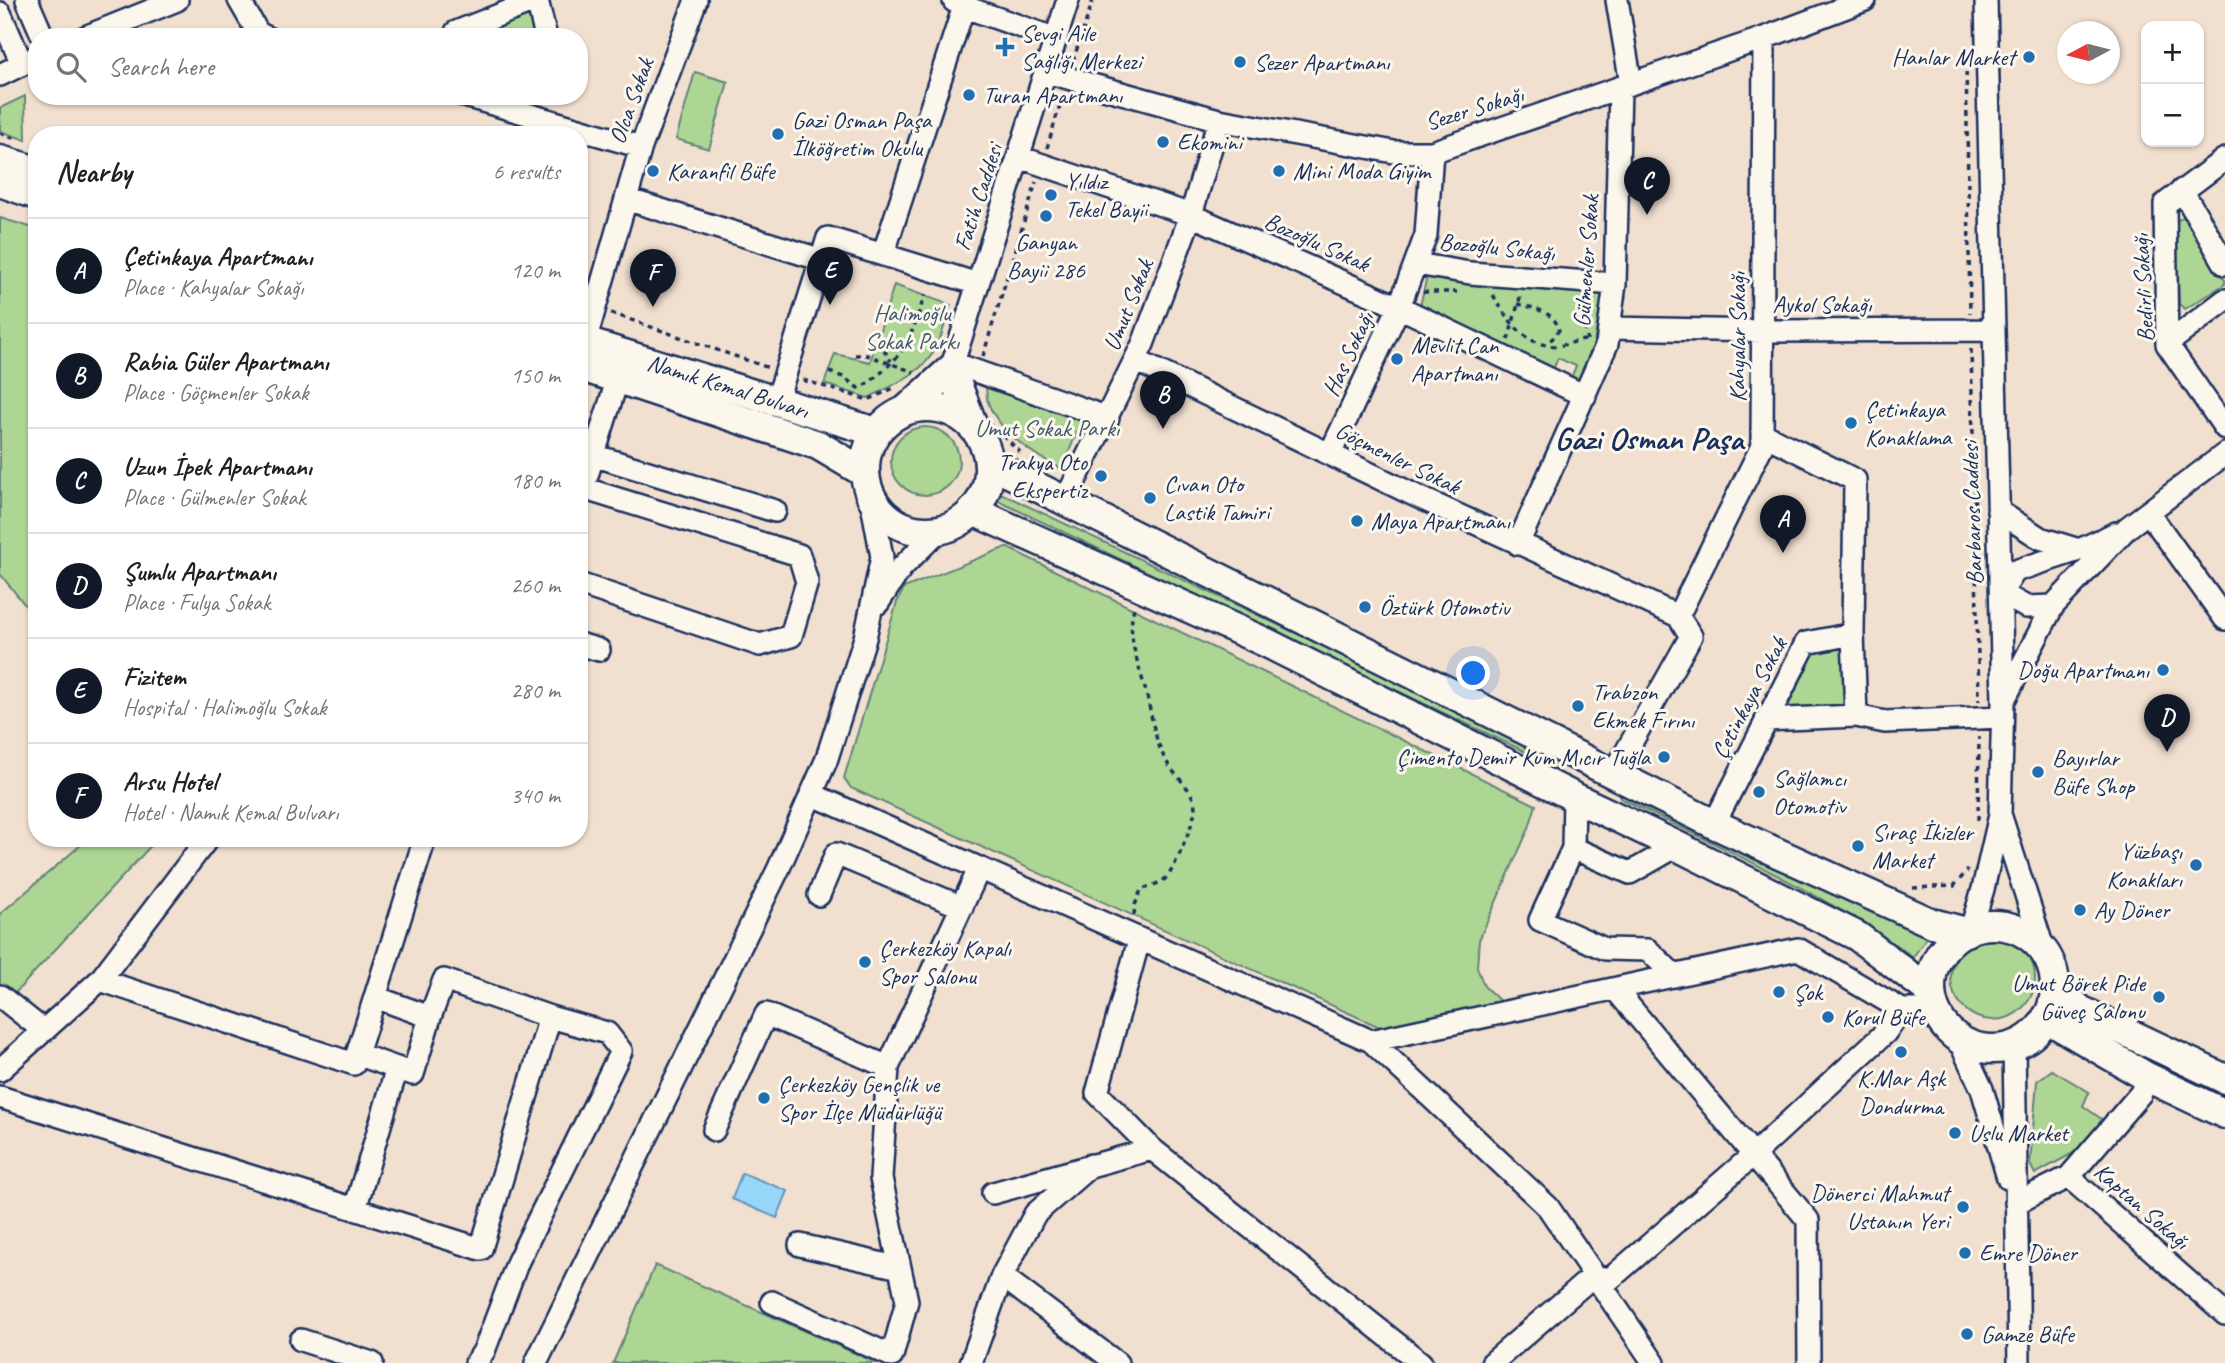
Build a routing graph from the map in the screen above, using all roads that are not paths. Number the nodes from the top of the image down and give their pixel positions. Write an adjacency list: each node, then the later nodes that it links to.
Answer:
1 (27, 0): 12 (street)
2 (177, 0): 13 (street)
3 (239, 0): 14 (street)
4 (537, 0): 15 (street); 16 (street)
5 (696, 0): 26 (street, Olca Sokak)
6 (1068, 0): 18 (street, Fatih Caddesi)
7 (1617, 0): 23 (street, Gülmenler Sokak)
8 (1865, 0): 17 (street, Sezer Sokağı)
9 (1986, 0): 46 (street, Barbaros Caddesi)
10 (961, 3): 18 (street); 37 (street)
11 (0, 13): 19 (street)
12 (39, 28)
13 (107, 28)
14 (255, 28)
15 (466, 28)
16 (544, 28)
17 (1764, 38): 23 (street, Sezer Sokağı); 47 (street, Kahyalar Sokağı)
18 (1056, 39): 21 (street, Fatih Caddesi)
19 (28, 58)
20 (28, 61): 22 (street)
21 (1046, 72): 25 (street, Sezer Sokağı); 28 (street, Fatih Caddesi)
22 (0, 75)
23 (1626, 86): 27 (street, Sezer Sokağı); 42 (street, Gülmenler Sokak)
24 (538, 106): 26 (street)
25 (1219, 120): 27 (street, Sezer Sokağı); 36 (street, Umut Sokak)
26 (641, 147): 35 (street, Olca Sokak)
27 (1432, 152): 39 (street, Has Sokağı)
28 (1019, 157): 36 (street, Bozoğlu Sokak); 41 (street, Fatih Caddesi)
29 (2225, 159): 33 (street, Bedirli Sokağı)
30 (0, 160): 31 (main road)
31 (28, 168)
32 (0, 182): 34 (main road)
33 (2182, 190): 40 (street); 49 (street, Bedirli Sokağı)
34 (28, 192)
35 (626, 199): 38 (street); 45 (street, Olca Sokak)
36 (1191, 215): 43 (street, Bozoğlu Sokak); 52 (street, Umut Sokak)
37 (883, 255): 38 (street); 41 (street)
38 (822, 260): 56 (street)
39 (1416, 264): 42 (street, Bozoğlu Sokağı); 43 (street, Has Sokağı)
40 (2225, 264)
41 (978, 284): 53 (street, Fatih Caddesi)
42 (1615, 284): 48 (street, Gülmenler Sokak)
43 (1402, 299): 55 (street, Bozoğlu Sokak); 63 (street, Has Sokağı)
44 (2225, 300): 49 (street)
45 (588, 326)
46 (1994, 330): 47 (street, Aykol Sokağı); 73 (street, Barbaros Caddesi)
47 (1763, 331): 48 (street, Aykol Sokağı); 62 (street, Kahyalar Sokağı)
48 (1601, 337): 55 (street, Gülmenler Sokak)
49 (2167, 344): 60 (street, Bedirli Sokağı)
50 (588, 351): 56 (main road, Namık Kemal Bulvarı)
51 (588, 354): 54 (main road, Namık Kemal Bulvarı)
52 (1135, 360): 58 (street, Umut Sokak); 63 (street, Göçmenler Sokak)
53 (960, 368): 57 (main road); 58 (street); 59 (main road)
54 (618, 377): 65 (street); 68 (main road, Namık Kemal Bulvarı)
55 (1585, 396): 77 (street, Gülmenler Sokak)
56 (776, 400): 61 (main road, Namık Kemal Bulvarı)
57 (906, 410): 59 (main road); 61 (main road)
58 (1108, 418): 70 (street, Umut Sokak)
59 (984, 426): 66 (main road)
60 (2225, 428)
61 (876, 432): 68 (main road)
62 (1763, 434): 84 (street, Kahyalar Sokağı); 85 (street)
63 (1330, 454): 77 (street, Göçmenler Sokak)
64 (2225, 454): 74 (street)
65 (593, 455): 67 (street); 71 (street)
66 (989, 463): 70 (main road); 72 (main road)
67 (588, 469)
68 (867, 483): 76 (main road); 82 (street)
69 (588, 490): 79 (street)
70 (1065, 501): 89 (main road)
71 (775, 511)
72 (973, 511): 76 (main road); 92 (main road)
73 (1998, 511): 78 (street); 80 (street, Barbaros Caddesi)
74 (2149, 513): 75 (street); 83 (street)
75 (2127, 528): 78 (street); 81 (street)
76 (938, 531): 82 (street)
77 (1518, 544): 84 (street, Göçmenler Sokak)
78 (2079, 550): 80 (street)
79 (588, 587)
80 (2001, 593): 81 (street); 86 (street, Barbaros Caddesi)
81 (2053, 606): 86 (street)
82 (871, 613): 91 (street)
83 (2224, 615)
84 (1678, 616): 90 (street)
85 (1853, 634): 87 (street); 88 (street, Çetinkaya Sokak)
86 (2002, 710): 87 (street); 93 (street, Barbaros Caddesi)
87 (1856, 716): 88 (street)
88 (1766, 720): 94 (street, Çetinkaya Sokak)
89 (1570, 754): 90 (main road); 92 (main road)
90 (1614, 775): 92 (main road); 94 (main road)
91 (811, 794): 99 (street); 145 (street)
92 (1575, 797): 95 (main road); 98 (street)
93 (2000, 815): 102 (street); 104 (street)
94 (1714, 824): 102 (main road)
95 (1677, 846): 98 (street); 111 (main road)
96 (201, 847): 106 (street)
97 (422, 847): 110 (street)
98 (1573, 848): 105 (street)
99 (979, 869): 101 (street); 103 (street)
100 (819, 895): 101 (street)
101 (962, 907): 121 (street)
102 (1968, 930): 104 (main road); 111 (main road)
103 (1136, 939): 118 (street); 129 (street)
104 (2044, 951): 107 (main road)
105 (1675, 975): 108 (street); 112 (street)
106 (100, 980): 116 (street); 120 (street)
107 (2055, 985): 115 (main road); 125 (main road)
108 (1615, 989): 118 (street); 130 (street)
109 (0, 996): 116 (street)
110 (375, 998): 113 (street); 120 (street)
111 (1933, 1001): 112 (street); 117 (main road)
112 (1902, 1010): 130 (street)
113 (430, 1017): 114 (street); 122 (street)
114 (550, 1017): 135 (street); 144 (street)
115 (2046, 1018): 119 (main road); 124 (main road)
116 (44, 1031): 123 (street)
117 (1958, 1038): 119 (main road); 134 (street)
118 (1371, 1041): 139 (street)
119 (2014, 1045): 134 (street)
120 (357, 1055): 122 (street)
121 (888, 1067): 128 (street); 137 (street)
122 (397, 1068): 135 (street)
123 (0, 1070)
124 (2147, 1077): 127 (main road); 132 (street)
125 (2225, 1079)
126 (0, 1097): 135 (street)
127 (2225, 1114)
128 (714, 1130)
129 (1152, 1149): 131 (street); 148 (street)
130 (1752, 1156): 139 (street); 151 (street)
131 (1091, 1165): 133 (street); 138 (street)
132 (2069, 1177): 134 (street, Kaptan Sokağı); 141 (street, Kaptan Sokağı)
133 (993, 1193)
134 (2016, 1203): 152 (street)
135 (355, 1209)
136 (800, 1245): 137 (street)
137 (900, 1268): 140 (street)
138 (1002, 1276): 146 (street); 147 (street)
139 (1593, 1276): 149 (street); 150 (street)
140 (772, 1302)
141 (2225, 1314)
142 (301, 1340): 143 (street)
143 (372, 1363)
144 (476, 1363)
145 (536, 1363)
146 (971, 1363)
147 (1117, 1363)
148 (1421, 1363)
149 (1492, 1363)
150 (1654, 1363)
151 (1809, 1363)
152 (2019, 1363)

